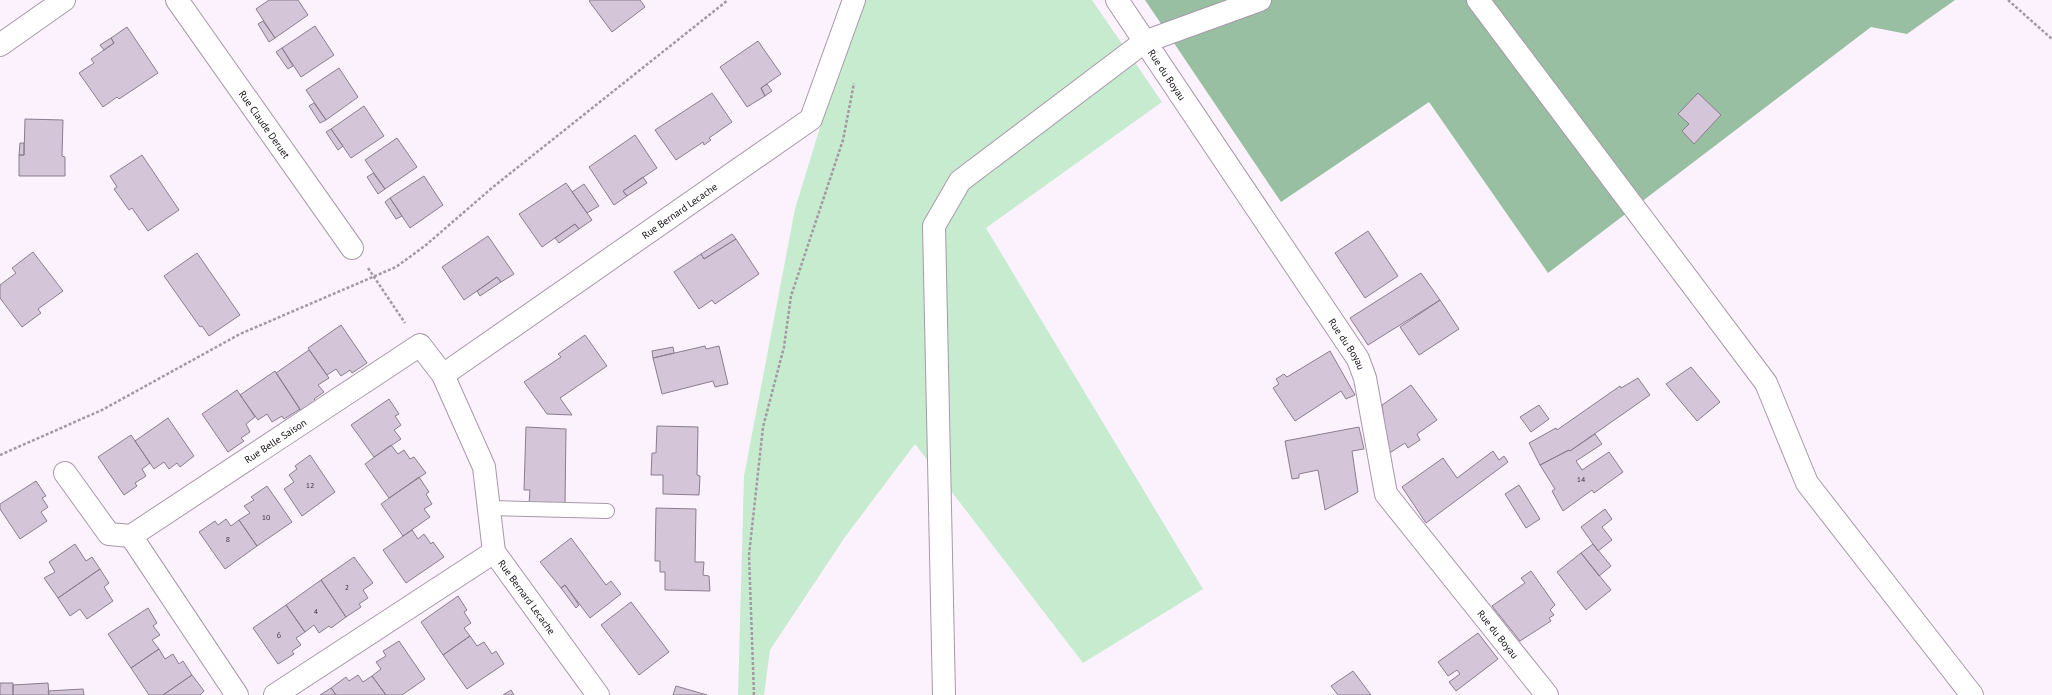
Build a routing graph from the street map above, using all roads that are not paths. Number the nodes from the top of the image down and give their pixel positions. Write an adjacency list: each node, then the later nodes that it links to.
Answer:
1 (64, 0): 8 (street)
2 (177, 0): 9 (street, Rue Claude Deruet)
3 (854, 0): 11 (street, Rue Bernard Lecache)
4 (1117, 0): 7 (street, Rue du Boyau)
5 (1260, 0): 7 (street)
6 (1478, 0): 22 (street)
7 (1144, 42): 20 (street); 21 (street, Rue du Boyau)
8 (0, 45)
9 (352, 248)
10 (420, 345): 11 (street, Rue Bernard Lecache); 15 (street, Rue Belle Saison)
11 (443, 375): 13 (street, Rue Bernard Lecache)
12 (65, 473): 15 (street)
13 (489, 508): 14 (lane); 16 (street, Rue Bernard Lecache)
14 (607, 511)
15 (131, 536): 17 (street)
16 (494, 552): 18 (street); 19 (street, Rue Bernard Lecache)
17 (237, 695)
18 (275, 695)
19 (598, 695)
20 (944, 695)
21 (1547, 695)
22 (1972, 695)

